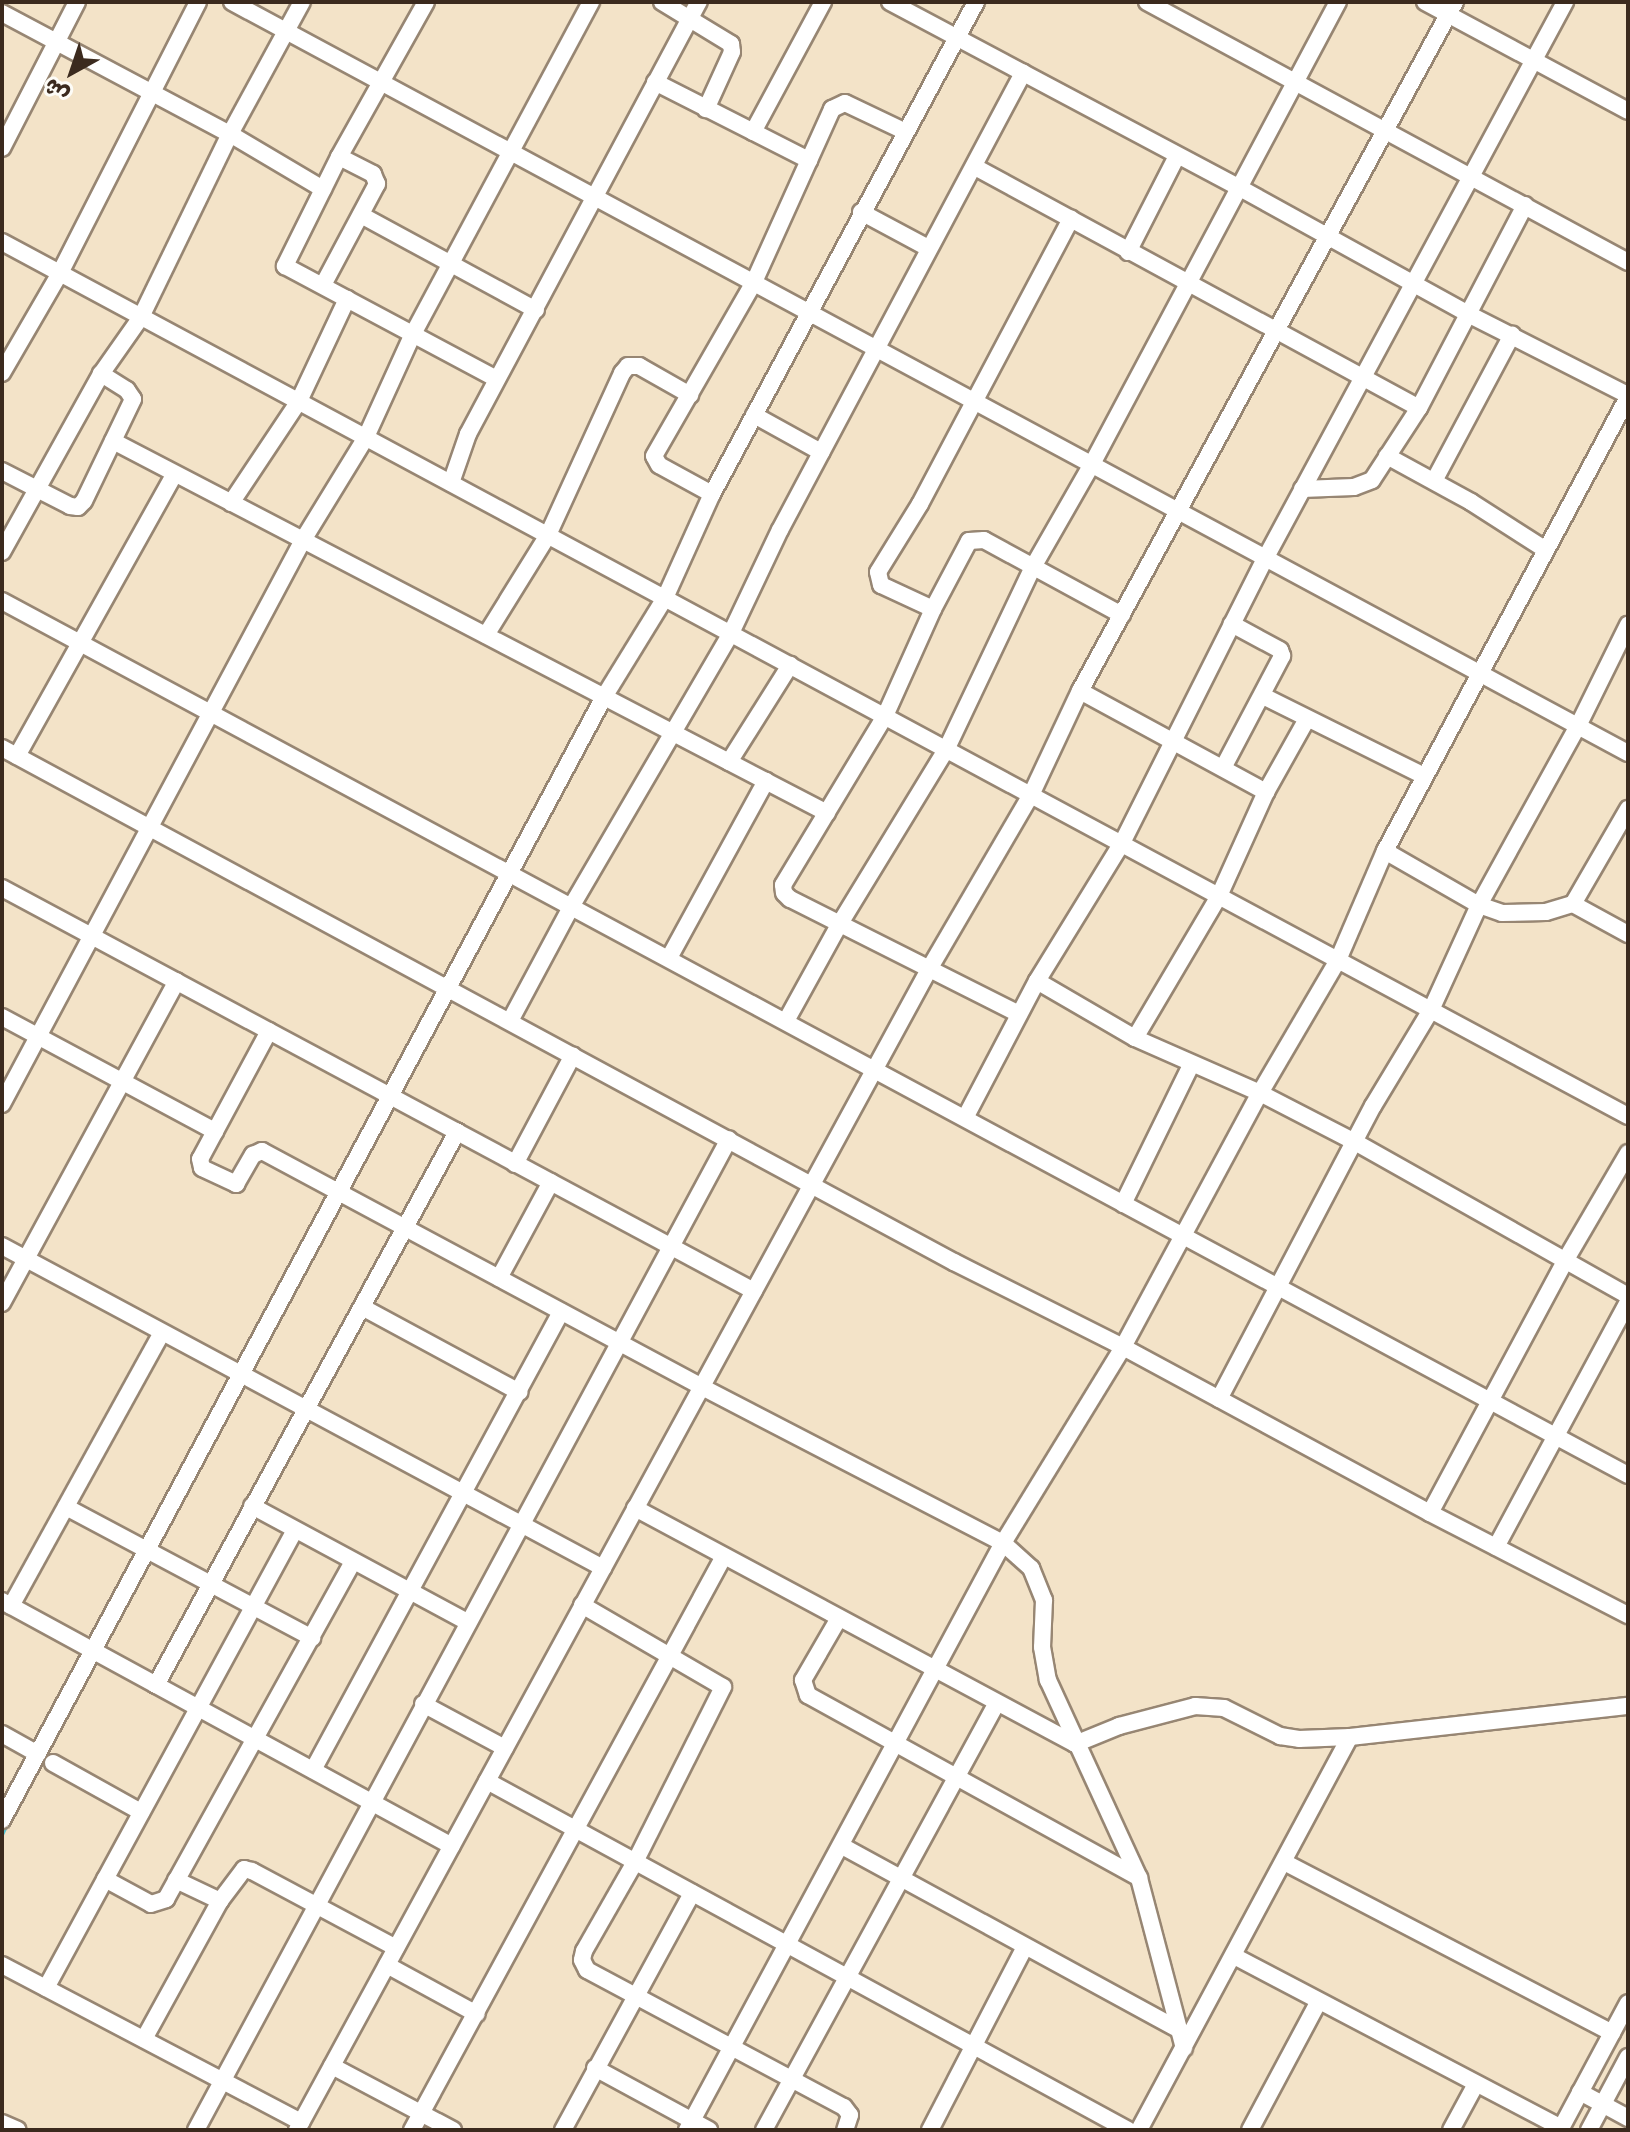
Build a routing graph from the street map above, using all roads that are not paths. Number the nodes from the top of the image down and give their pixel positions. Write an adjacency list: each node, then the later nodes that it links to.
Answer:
1 (77, 2): 21 (street)
2 (198, 2): 27 (street)
3 (232, 2): 19 (street)
4 (302, 2): 19 (street)
5 (426, 2): 24 (street)
6 (591, 2): 35 (street)
7 (662, 2): 16 (street)
8 (823, 2): 32 (street)
9 (890, 2): 20 (street)
10 (976, 2): 20 (street)
11 (1147, 2): 17 (street)
12 (1338, 2): 26 (street)
13 (1425, 2): 15 (street)
14 (1565, 2): 22 (street)
15 (1452, 8): 22 (street); 30 (street)
16 (695, 10): 25 (street); 28 (street)
17 (1179, 10): 26 (street)
18 (2, 13): 21 (street)
19 (287, 31): 24 (street); 33 (street)
20 (956, 37): 23 (street); 31 (street)
21 (56, 41): 27 (street); 34 (street)
22 (1533, 61): 29 (street); 40 (street)
23 (1023, 73): 36 (street); 39 (street)
24 (383, 82): 35 (street); 37 (street)
25 (655, 82): 28 (street); 43 (street)
26 (1298, 82): 30 (street); 41 (street)
27 (150, 91): 33 (street); 54 (street)
28 (706, 109): 32 (street)
29 (1628, 111)
30 (1385, 130): 40 (street); 48 (street)
31 (904, 131): 38 (street); 45 (street)
32 (753, 132): 38 (street)
33 (230, 134): 42 (street); 63 (street)
34 (2, 148)
35 (510, 152): 43 (street); 53 (street)
36 (1177, 156): 41 (street); 51 (street)
37 (339, 157): 42 (street); 46 (street)
38 (809, 160): 55 (street)
39 (975, 167): 47 (street); 50 (street)
40 (1471, 175): 44 (street); 58 (street)
41 (1240, 188): 48 (street); 57 (street)
42 (323, 189): 56 (street)
43 (594, 198): 55 (street); 60 (street)
44 (1525, 205): 52 (street); 62 (street)
45 (861, 212): 50 (street); 61 (street)
46 (361, 215): 53 (street); 56 (street)
47 (1071, 219): 51 (street); 75 (street)
48 (1327, 237): 58 (street); 64 (street)
49 (2, 242): 54 (street)
50 (928, 248): 67 (street)
51 (1128, 252): 57 (street)
52 (1628, 262)
53 (451, 264): 60 (street); 65 (street)
54 (60, 273): 63 (street); 68 (street)
55 (754, 282): 61 (street); 72 (street)
56 (323, 285): 59 (street)
57 (1188, 285): 64 (street); 82 (street)
58 (1413, 285): 62 (street); 70 (street)
59 (347, 299): 65 (street); 74 (street)
60 (536, 310): 71 (street)
61 (808, 312): 67 (street); 77 (street)
62 (1470, 315): 66 (street); 76 (street)
63 (141, 317): 69 (street); 74 (street)
64 (1276, 330): 70 (street); 91 (street)
65 (413, 334): 71 (street); 78 (street)
66 (1512, 335): 73 (street); 85 (street)
67 (876, 348): 75 (street); 80 (street)
68 (2, 373)
69 (101, 374): 79 (street); 87 (street)
70 (1362, 377): 76 (street); 88 (street)
71 (497, 379): 86 (street)
72 (690, 395): 89 (street); 92 (street)
73 (1628, 396): 94 (street)
74 (299, 401): 78 (street); 90 (street)
75 (975, 401): 82 (street); 100 (street)
76 (1419, 408): 81 (street)
77 (754, 415): 80 (street); 89 (street)
78 (366, 437): 86 (street); 93 (street)
79 (113, 441): 84 (street); 87 (street)
80 (821, 452): 104 (street)
81 (1387, 456): 85 (street); 88 (street)
82 (1092, 464): 91 (street); 97 (street)
83 (2, 471): 87 (street)
84 (174, 475): 90 (street); 106 (street)
85 (1434, 481): 94 (street)
86 (451, 483): 92 (street)
87 (37, 489): 95 (street)
88 (1302, 489): 96 (street)
89 (712, 494): 98 (street)
90 (231, 503): 93 (street)
91 (1178, 511): 96 (street); 101 (street)
92 (548, 535): 98 (street); 105 (street)
93 (303, 540): 105 (street); 112 (street)
94 (1546, 550): 108 (street)
95 (2, 552)
96 (1265, 559): 102 (street); 108 (street)
97 (1033, 567): 100 (street); 101 (street); 118 (street)
98 (665, 598): 104 (street); 111 (street)
99 (2, 601): 106 (street)
100 (933, 609): 113 (street)
101 (1122, 615): 109 (street)
102 (1232, 624): 110 (street); 117 (street)
103 (1628, 625): 115 (street)
104 (731, 633): 107 (street); 116 (street)
105 (486, 635): 111 (street)
106 (78, 642): 112 (street); 119 (street)
107 (790, 665): 113 (street); 121 (street)
108 (1479, 673): 115 (street); 123 (street)
109 (1080, 691): 117 (street); 126 (street)
110 (1263, 696): 114 (street); 122 (street)
111 (604, 697): 116 (street); 132 (street)
112 (210, 713): 129 (street); 132 (street)
113 (885, 716): 118 (street); 128 (street)
114 (1307, 719): 123 (street); 125 (street)
115 (1578, 726): 120 (street); 136 (street)
116 (672, 733): 121 (street); 137 (street)
117 (1172, 740): 122 (street); 130 (street)
118 (946, 750): 126 (street); 138 (street)
119 (9, 752): 129 (street)
120 (1628, 753)
121 (729, 762): 124 (street)
122 (1223, 768): 125 (street)
123 (1424, 776): 131 (street)
124 (766, 781): 128 (street); 141 (street)
125 (1266, 792): 134 (street)
126 (1031, 795): 130 (street); 143 (street)
127 (1628, 809): 135 (street)
128 (827, 813): 138 (street)
129 (149, 827): 140 (street); 146 (street)
130 (1122, 843): 134 (street); 145 (street)
131 (1385, 851): 136 (street); 142 (street)
132 (511, 874): 137 (street); 146 (street)
133 (2, 888): 140 (street)
134 (1219, 896): 142 (street); 154 (street)
135 (1573, 904): 136 (street); 139 (street)
136 (1479, 905): 147 (street)
137 (571, 907): 141 (street); 150 (street)
138 (839, 925): 143 (street); 151 (street)
139 (1628, 934)
140 (91, 935): 144 (street); 153 (street)
141 (669, 958): 151 (street)
142 (1338, 960): 147 (street); 159 (street)
143 (928, 971): 148 (street); 157 (street)
144 (177, 981): 152 (street); 158 (street)
145 (1037, 981): 148 (street); 154 (street)
146 (449, 989): 150 (street); 160 (street)
147 (1431, 1010): 162 (street); 167 (street)
148 (1019, 1014): 163 (street)
149 (2, 1017): 153 (street)
150 (510, 1021): 155 (street)
151 (786, 1021): 157 (street)
152 (269, 1031): 160 (street); 164 (street)
153 (38, 1037): 158 (street); 161 (street)
154 (1135, 1038): 156 (street)
155 (573, 1055): 166 (street); 169 (street)
156 (1191, 1065): 159 (street); 173 (street)
157 (874, 1070): 163 (street); 171 (street)
158 (123, 1081): 164 (street); 178 (street)
159 (1260, 1093): 167 (street); 175 (street)
160 (392, 1097): 165 (street); 172 (street)
161 (2, 1104)
162 (1628, 1116)
163 (965, 1118): 173 (street)
164 (215, 1131): 172 (street)
165 (457, 1132): 169 (street); 174 (street)
166 (729, 1139): 171 (street); 177 (street)
167 (1355, 1142): 179 (street); 181 (street)
168 (1628, 1153): 179 (street)
169 (515, 1164): 170 (street)
170 (551, 1182): 177 (street); 180 (street)
171 (812, 1183): 182 (street); 190 (street)
172 (340, 1193): 174 (street); 191 (street)
173 (1123, 1204): 175 (street)
174 (405, 1229): 180 (street); 186 (street)
175 (1182, 1235): 181 (street); 190 (street)
176 (2, 1246): 178 (street)
177 (670, 1246): 182 (street); 189 (street)
178 (26, 1259): 185 (street); 188 (street)
179 (1565, 1261): 183 (street); 195 (street)
180 (499, 1278): 187 (street)
181 (1279, 1287): 194 (street); 195 (street)
182 (754, 1291): 192 (street)
183 (1628, 1296)
184 (1628, 1302): 197 (street)
185 (2, 1303)
186 (362, 1307): 193 (street); 196 (street)
187 (561, 1312): 189 (street); 193 (street)
188 (162, 1333): 191 (street); 201 (street)
189 (619, 1342): 192 (street); 204 (street)
190 (1123, 1347): 194 (street); 206 (street)
191 (243, 1375): 196 (street); 208 (street)
192 (702, 1387): 202 (street); 206 (street)
193 (519, 1392): 199 (street)
194 (1219, 1399): 203 (street)
195 (1490, 1401): 197 (street); 203 (street)
196 (305, 1409): 199 (street); 200 (street)
197 (1556, 1436): 198 (street); 207 (street)
198 (1628, 1475)
199 (463, 1493): 204 (street); 213 (street)
200 (252, 1506): 205 (street); 212 (street)
201 (66, 1507): 208 (street); 214 (street)
202 (635, 1508): 209 (street); 211 (street)
203 (1430, 1513): 207 (street)
204 (520, 1524): 211 (street); 219 (street)
205 (295, 1530): 210 (street); 216 (street)
206 (1003, 1543): 223 (street); 233 (street)
207 (1496, 1547): 217 (street)
208 (149, 1550): 212 (street); 221 (street)
209 (724, 1556): 218 (street); 222 (street)
210 (353, 1561): 213 (street); 220 (street)
211 (603, 1568): 215 (street)
212 (211, 1583): 216 (street); 224 (street)
213 (410, 1591): 219 (street); 237 (street)
214 (6, 1604): 221 (street)
215 (582, 1605): 222 (street); 234 (street)
216 (253, 1607): 220 (street); 228 (street)
217 (1628, 1615)
218 (839, 1618): 223 (street); 232 (street)
219 (467, 1622): 225 (street)
220 (312, 1638): 231 (street)
221 (95, 1651): 224 (street); 235 (street)
222 (671, 1655): 243 (street); 246 (street)
223 (934, 1670): 226 (street); 232 (street)
224 (156, 1685): 228 (street)
225 (423, 1704): 234 (street); 240 (street)
226 (996, 1704): 233 (street); 238 (street)
227 (1628, 1706): 230 (street)
228 (197, 1708): 231 (street); 241 (street)
229 (2, 1734): 235 (street)
230 (1350, 1737): 233 (street); 247 (street)
231 (255, 1739): 237 (street); 251 (street)
232 (896, 1744): 238 (street); 245 (street)
233 (1075, 1744): 248 (street)
234 (505, 1748): 239 (street)
235 (38, 1754): 242 (street)
236 (53, 1763): 241 (street)
237 (313, 1770): 240 (street)
238 (956, 1776): 248 (street); 250 (street)
239 (487, 1781): 243 (street); 244 (street)
240 (370, 1802): 244 (street); 254 (street)
241 (141, 1812): 249 (street)
242 (2, 1820)
243 (573, 1829): 246 (street); 266 (street)
244 (452, 1846): 257 (street)
245 (842, 1846): 250 (street); 255 (street)
246 (635, 1862): 252 (street); 263 (street)
247 (1284, 1862): 258 (street); 268 (street)
248 (1139, 1878): 267 (street)
249 (105, 1879): 251 (street); 262 (street)
250 (901, 1879): 256 (street); 261 (street)
251 (176, 1880): 253 (street)
252 (692, 1893): 255 (street); 263 (street)
253 (220, 1901): 254 (street); 269 (street)
254 (316, 1905): 257 (street); 277 (street)
255 (788, 1944): 261 (street); 271 (street)
256 (1025, 1947): 267 (street); 270 (street)
257 (396, 1948): 260 (street)
258 (1234, 1956): 264 (street); 272 (street)
259 (2, 1965): 262 (street)
260 (387, 1965): 266 (street); 274 (street)
261 (848, 1977): 270 (street); 276 (street)
262 (46, 1988): 269 (street)
263 (635, 1996): 271 (street); 275 (street)
264 (1319, 2001): 278 (street); 298 (street)
265 (1628, 2003): 268 (street)
266 (477, 2014): 281 (street)
267 (1180, 2030): 272 (street)
268 (1612, 2033): 279 (street)
269 (144, 2039): 277 (street)
270 (974, 2045): 295 (street); 296 (street)
271 (732, 2047): 276 (street); 285 (street)
272 (1184, 2048): 297 (street)
273 (1628, 2057): 280 (street)
274 (332, 2066): 281 (street); 284 (street)
275 (595, 2068): 285 (street); 291 (street)
276 (792, 2080): 293 (street); 294 (street)
277 (222, 2082): 284 (street); 288 (street)
278 (1476, 2084): 286 (street); 299 (street)
279 (1580, 2092): 280 (street); 286 (street)
280 (1603, 2104): 282 (street); 300 (street)
281 (421, 2113): 289 (street); 290 (street)
282 (1628, 2118)
283 (2, 2123): 287 (street)
284 (299, 2126)
285 (690, 2126): 292 (street)
286 (1560, 2129)
287 (18, 2130)
288 (196, 2130)
289 (412, 2130)
290 (453, 2130)
291 (563, 2130)
292 (709, 2130)
293 (764, 2130)
294 (845, 2130)
295 (930, 2130)
296 (1128, 2130)
297 (1139, 2130)
298 (1250, 2130)
299 (1451, 2130)
300 (1589, 2130)

